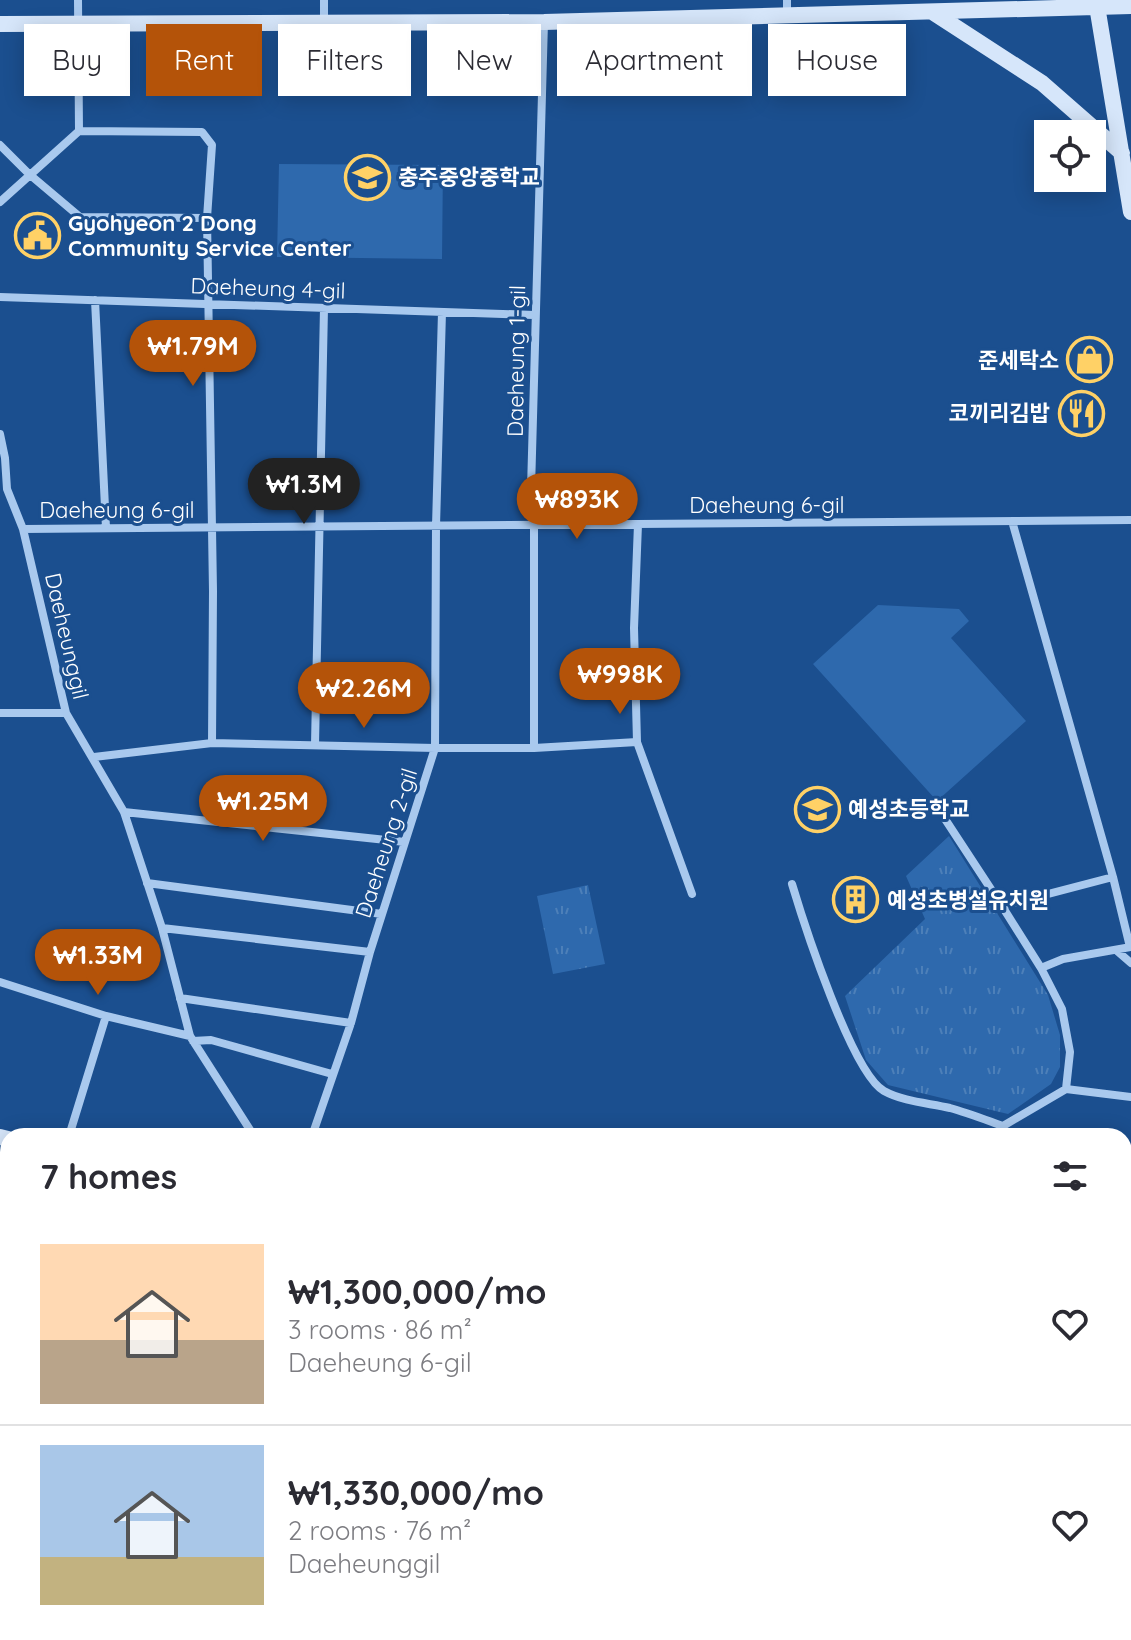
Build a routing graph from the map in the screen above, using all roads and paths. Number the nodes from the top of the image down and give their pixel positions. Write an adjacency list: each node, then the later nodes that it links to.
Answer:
1 (78, 0): 8 (street)
2 (324, 0): 9 (street)
3 (948, 0): 7 (street)
4 (1097, 4): 5 (street); 7 (street); 15 (street)
5 (1131, 6)
6 (787, 8): 7 (street); 10 (street)
7 (934, 13): 15 (street)
8 (78, 22): 9 (street); 11 (street); 12 (street)
9 (324, 22): 10 (street)
10 (544, 22): 25 (street, Daeheung 1-gil)
11 (2, 24)
12 (79, 131): 16 (street); 19 (street, Daeheung 6-gil)
13 (1131, 137): 15 (street)
14 (0, 145): 16 (street)
15 (1122, 153): 18 (street)
16 (29, 174): 17 (street); 19 (street)
17 (0, 202)
18 (1131, 212)
19 (207, 218): 22 (street, Daeheung 6-gil)
20 (0, 297): 21 (street, Daeheung 4-gil)
21 (95, 300): 22 (street, Daeheung 4-gil); 34 (street)
22 (208, 304): 23 (street, Daeheung 4-gil); 35 (street, Daeheung 6-gil)
23 (324, 308): 24 (street, Daeheung 4-gil); 33 (street)
24 (442, 312): 25 (street, Daeheung 4-gil); 32 (street, Daeheung 2-gil)
25 (534, 315): 31 (street, Daeheung 1-gil)
26 (0, 434): 27 (street, Daeheunggil)
27 (4, 487): 36 (street, Daeheunggil)
28 (1131, 520): 29 (street, Daeheung 6-gil)
29 (1012, 521): 30 (street, Daeheung 6-gil); 48 (street)
30 (638, 524): 31 (street, Daeheung 6-gil); 39 (street)
31 (534, 525): 32 (street, Daeheung 6-gil); 43 (street, Daeheung 1-gil)
32 (436, 526): 33 (street, Daeheung 6-gil); 42 (street, Daeheung 2-gil)
33 (320, 527): 35 (street, Daeheung 6-gil); 41 (street)
34 (106, 528): 35 (street, Daeheung 6-gil); 36 (street, Daeheung 6-gil)
35 (212, 528): 40 (street, Daeheung 6-gil)
36 (23, 529): 38 (street, Daeheunggil)
37 (0, 713): 38 (street)
38 (66, 713): 44 (street, Daeheunggil)
39 (637, 742): 43 (street); 51 (street)
40 (212, 743): 41 (street); 44 (street)
41 (315, 745): 42 (street)
42 (435, 748): 43 (street); 47 (street, Daeheung 2-gil)
43 (534, 748)
44 (94, 757): 45 (street, Daeheunggil)
45 (124, 812): 47 (street); 49 (street, Daeheunggil)
46 (945, 819): 52 (street)
47 (405, 842): 53 (street, Daeheung 2-gil)
48 (1113, 877): 52 (street); 55 (street)
49 (147, 883): 53 (street); 54 (street, Daeheunggil)
50 (792, 884): 71 (street)
51 (692, 894)
52 (1002, 906): 59 (street)
53 (382, 914): 57 (street, Daeheung 2-gil)
54 (162, 928): 57 (street); 61 (street, Daeheunggil)
55 (1130, 947): 56 (street)
56 (1116, 950): 58 (street); 59 (street)
57 (370, 952): 63 (street, Daeheung 2-gil)
58 (1131, 963)
59 (1041, 968): 66 (street)
60 (0, 982): 62 (street)
61 (180, 998): 63 (street); 64 (street, Daeheunggil)
62 (106, 1016): 64 (street); 68 (street)
63 (351, 1023): 65 (street, Daeheung 2-gil)
64 (192, 1038): 65 (street); 69 (street, Daeheunggil)
65 (332, 1074): 70 (street, Daeheung 2-gil)
66 (1066, 1089): 67 (street); 72 (street)
67 (1131, 1097)
68 (71, 1128)
69 (249, 1128)
70 (315, 1128)
71 (997, 1128)
72 (1008, 1128)

